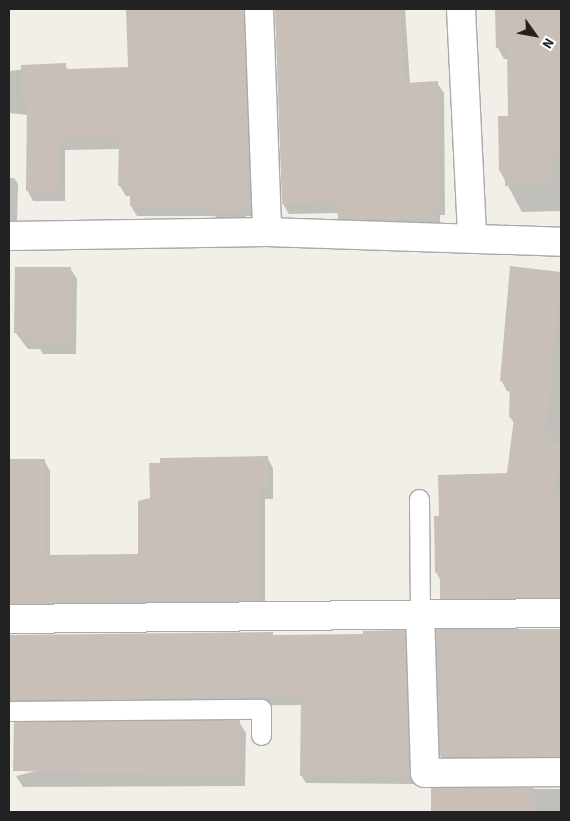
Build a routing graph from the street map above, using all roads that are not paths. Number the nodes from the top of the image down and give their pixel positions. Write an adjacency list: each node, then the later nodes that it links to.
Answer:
1 (259, 9): 3 (street)
2 (461, 9): 5 (street)
3 (267, 232): 4 (street); 5 (street)
4 (9, 236)
5 (472, 238): 6 (street)
6 (561, 242)
7 (419, 499): 8 (lane)
8 (420, 613): 9 (street); 10 (street); 13 (street)
9 (561, 613)
10 (9, 619)
11 (9, 711): 12 (lane)
12 (261, 735)
13 (561, 772)

